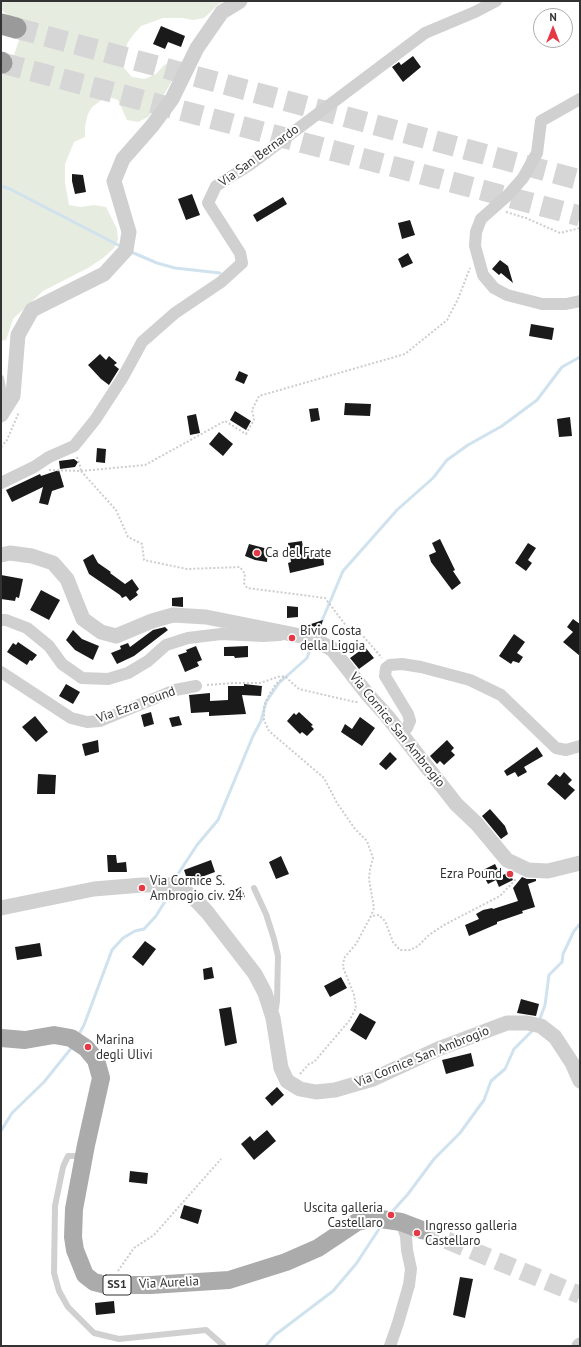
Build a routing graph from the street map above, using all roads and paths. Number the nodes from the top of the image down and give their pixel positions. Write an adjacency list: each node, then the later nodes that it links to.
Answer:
1 (240, 1): 10 (street)
2 (496, 1): 11 (street, Via San Bernardo)
3 (580, 99): 6 (street)
4 (506, 212): 5 (path)
5 (580, 228)
6 (475, 246): 7 (street); 12 (path)
7 (580, 301)
8 (1, 378): 9 (lane)
9 (1, 403)
10 (1, 415)
11 (34, 467): 12 (path); 13 (street, Via San Bernardo)
12 (81, 471): 17 (path)
13 (1, 483)
14 (1, 555): 16 (street, Via Cornice San Ambrogio)
15 (1, 620): 16 (street, Via Cornice San Ambrogio)
16 (290, 634): 21 (street, Via Cornice San Ambrogio)
17 (383, 659)
18 (1, 672): 20 (street, Via Ezra Pound)
19 (284, 677): 20 (path); 21 (path); 28 (path)
20 (196, 686)
21 (373, 701): 22 (street, Via Cornice San Ambrogio)
22 (401, 733): 23 (street); 25 (street, Via Cornice San Ambrogio)
23 (580, 746)
24 (580, 863): 25 (street, Via Cornice San Ambrogio)
25 (524, 868): 28 (path)
26 (254, 888): 29 (lane)
27 (1, 908): 29 (street, Via Cornice San Ambrogio)
28 (371, 916): 32 (path)
29 (272, 1014): 32 (street, Via Cornice San Ambrogio)
30 (1, 1038): 33 (main road, Via Aurelia / SS1)
31 (580, 1081): 32 (street, Via Cornice San Ambrogio)
32 (305, 1090)
33 (84, 1156): 37 (main road, Via Aurelia / SS1); 38 (lane)
34 (221, 1159): 37 (path)
35 (397, 1221): 36 (main road, Via Aurelia / SS1); 37 (main road, Via Aurelia / SS1); 39 (street)
36 (422, 1230)
37 (109, 1285)
38 (222, 1346)
39 (390, 1346)

